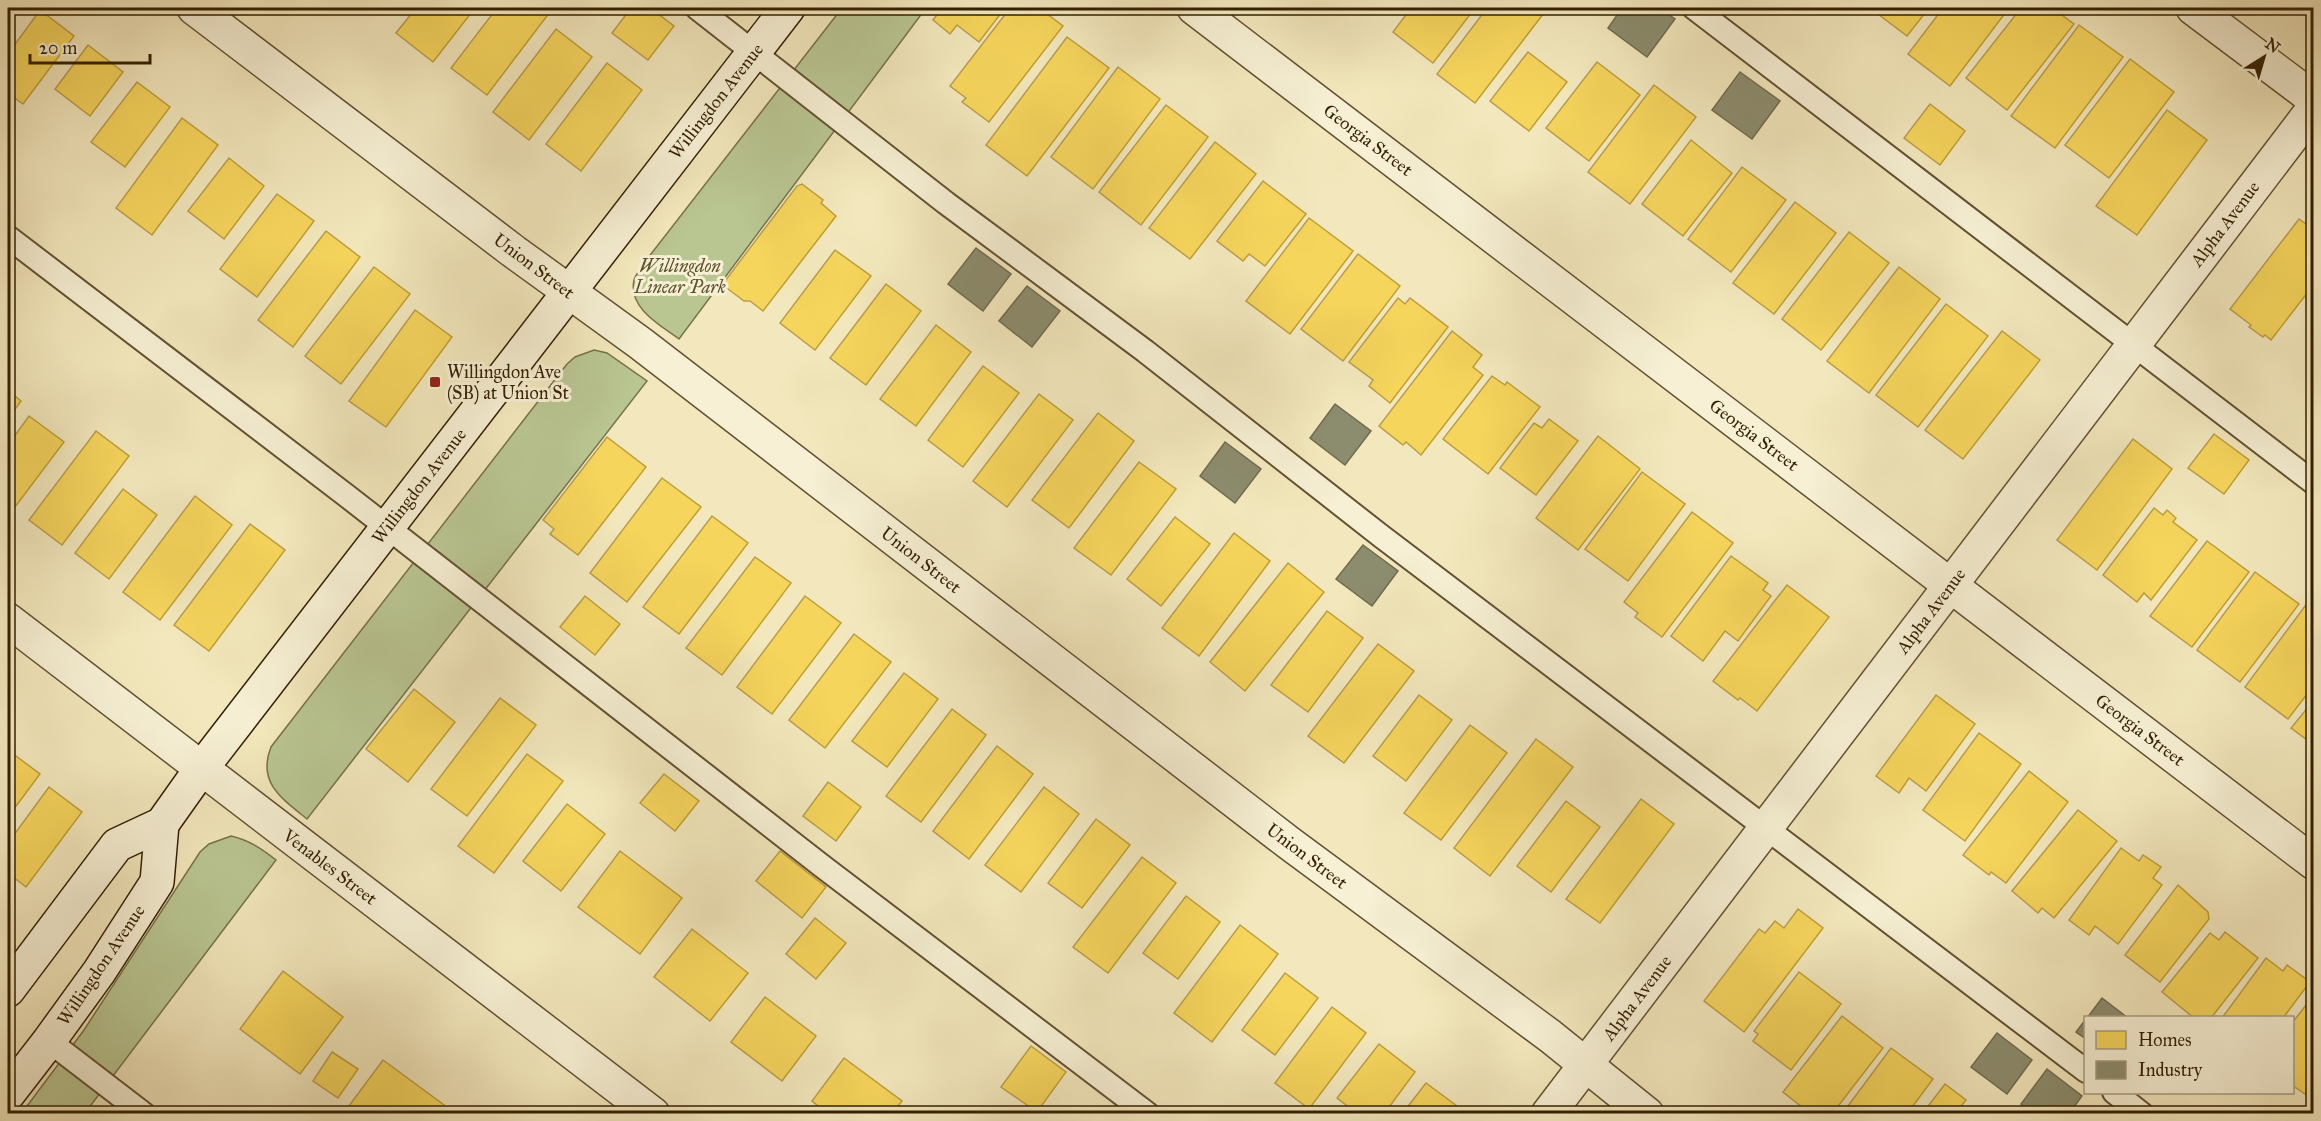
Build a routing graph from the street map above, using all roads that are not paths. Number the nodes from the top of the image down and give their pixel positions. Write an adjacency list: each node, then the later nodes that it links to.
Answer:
1 (194, 8): 11 (street, Union Street)
2 (697, 8): 7 (lane)
3 (788, 8): 7 (street, Willingdon Avenue)
4 (1194, 8): 15 (street, Georgia Street)
5 (1694, 8): 12 (lane)
6 (2193, 8): 8 (street)
7 (754, 51): 11 (street, Willingdon Avenue); 19 (lane)
8 (2313, 99)
9 (2313, 108): 12 (street, Alpha Avenue)
10 (8, 237): 14 (lane)
11 (568, 292): 14 (street, Willingdon Avenue); 23 (street, Union Street)
12 (2133, 345): 13 (lane); 15 (street, Alpha Avenue)
13 (2313, 483)
14 (387, 528): 17 (street, Willingdon Avenue); 29 (lane)
15 (1950, 585): 19 (street, Alpha Avenue); 20 (street, Georgia Street)
16 (8, 620): 17 (street, Venables Street)
17 (201, 769): 18 (street, Willingdon Avenue); 28 (street, Venables Street)
18 (162, 824): 21 (street, Willingdon Avenue); 22 (street, Willingdon Avenue)
19 (1766, 829): 23 (street, Alpha Avenue); 24 (lane)
20 (2313, 863)
21 (8, 990)
22 (49, 1041): 25 (street, Willingdon Avenue); 27 (lane)
23 (1586, 1065): 30 (street, Alpha Avenue); 31 (street, Union Street)
24 (2084, 1070)
25 (8, 1094)
26 (2117, 1094): 32 (lane)
27 (144, 1113)
28 (653, 1113)
29 (1148, 1113)
30 (1548, 1113)
31 (1647, 1113)
32 (2142, 1113)

